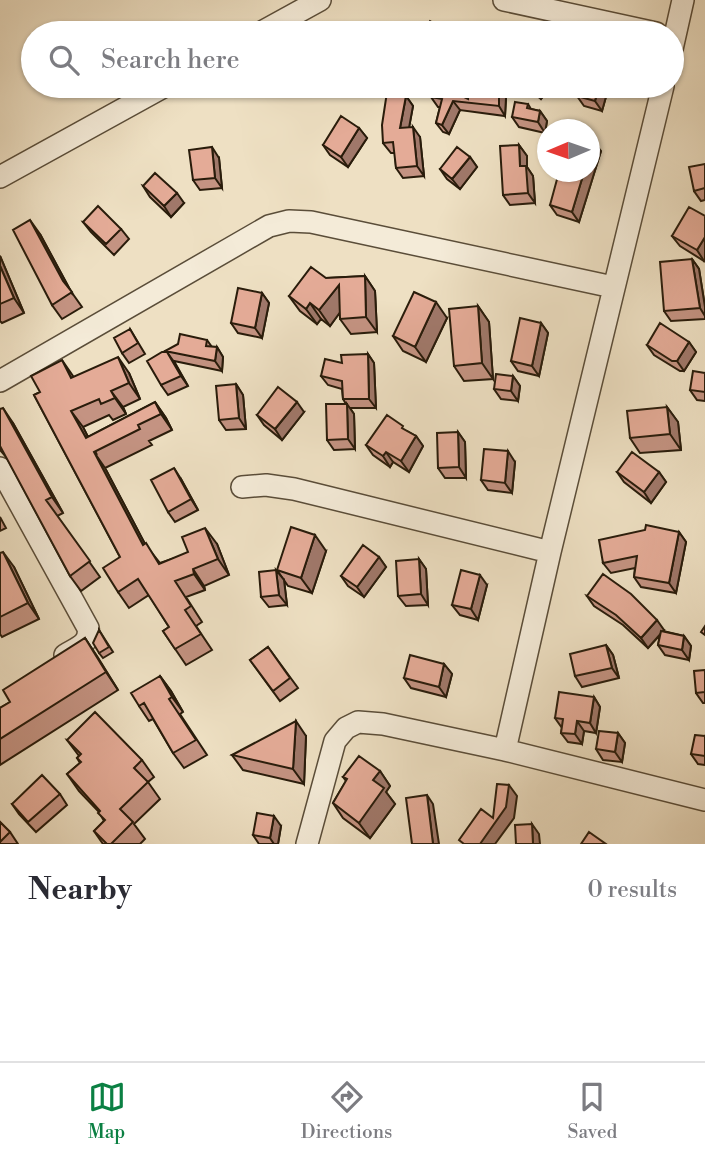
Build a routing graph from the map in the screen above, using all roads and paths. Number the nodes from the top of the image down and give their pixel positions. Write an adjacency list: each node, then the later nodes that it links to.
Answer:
1 (320, 0): 4 (street)
2 (504, 0): 5 (street)
3 (683, 0): 6 (street)
4 (282, 21)
5 (593, 21)
6 (675, 21)
7 (143, 98): 9 (street)
8 (660, 98): 10 (street)
9 (0, 177)
10 (613, 287): 11 (street); 14 (street)
11 (0, 381)
12 (0, 468): 15 (street)
13 (242, 487): 14 (street)
14 (550, 552): 16 (street)
15 (45, 667)
16 (505, 750): 17 (street); 18 (street)
17 (705, 800)
18 (307, 844)

